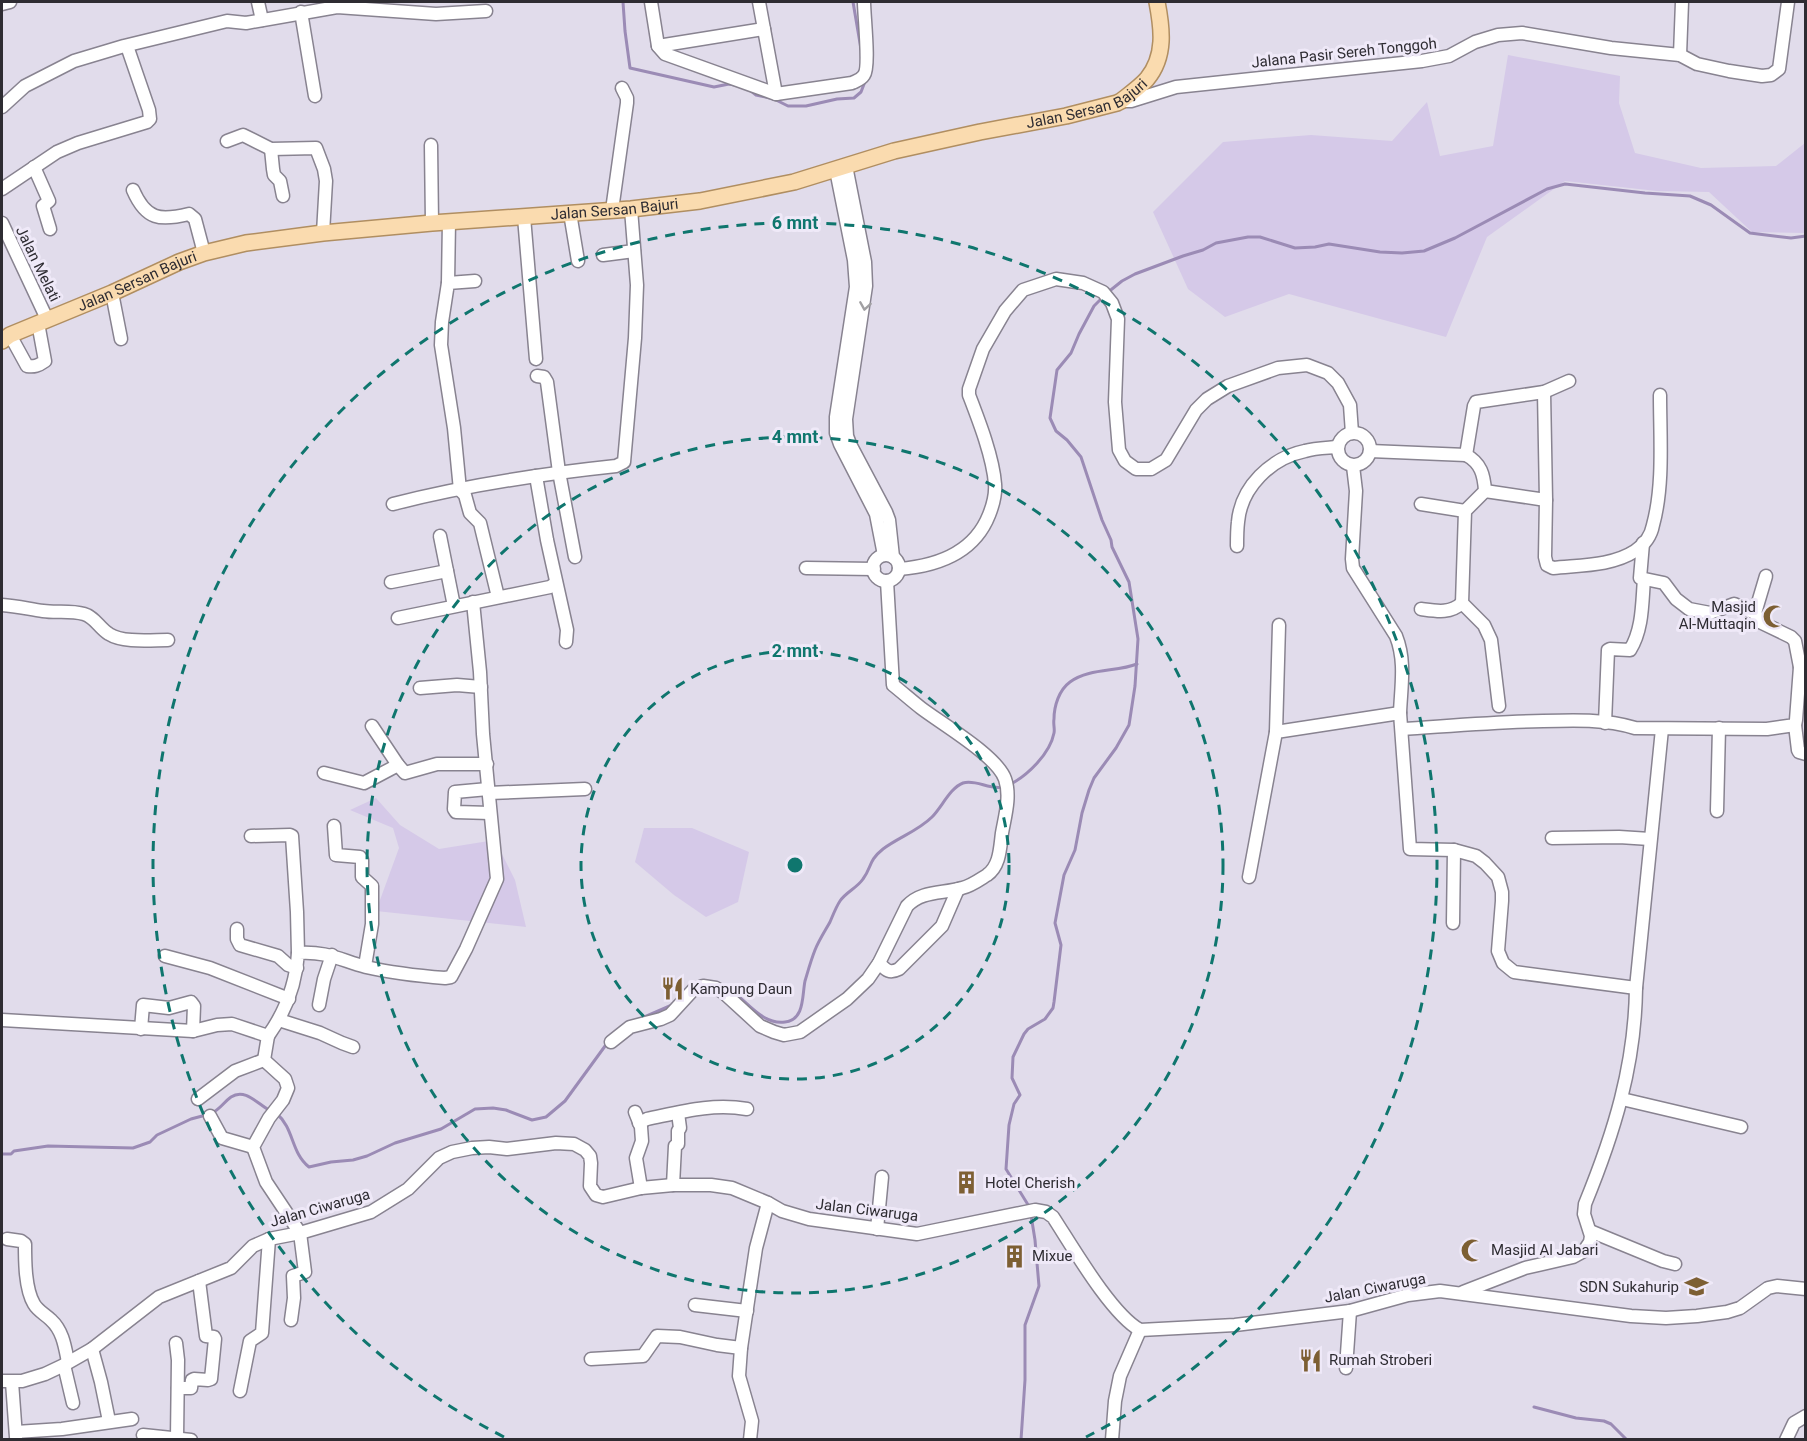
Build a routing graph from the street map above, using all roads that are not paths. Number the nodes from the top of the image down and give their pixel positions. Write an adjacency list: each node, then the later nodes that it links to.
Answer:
1 (10, 2): 9 (street)
2 (258, 2): 12 (street)
3 (651, 2): 15 (street)
4 (759, 2): 13 (street)
5 (864, 2): 18 (street)
6 (1157, 2): 20 (main road, Jalan Sersan Bajuri)
7 (1682, 2): 16 (street)
8 (1788, 2): 16 (street, Jalana Pasir Sereh Tonggoh)
9 (2, 4)
10 (301, 12): 11 (street); 12 (street); 19 (street)
11 (486, 12)
12 (262, 20): 14 (street)
13 (764, 29): 15 (street); 18 (street)
14 (127, 46): 21 (street); 25 (street)
15 (658, 46): 18 (street)
16 (1680, 55): 20 (street, Jalana Pasir Sereh Tonggoh)
17 (622, 88): 31 (street)
18 (776, 94)
19 (315, 96)
20 (1121, 101): 26 (main road, Jalan Sersan Bajuri)
21 (2, 106)
22 (227, 141): 24 (street)
23 (431, 145): 36 (street)
24 (271, 149): 29 (street); 38 (street)
25 (34, 166): 27 (street); 37 (street)
26 (841, 168): 30 (main road, Jalan Sersan Bajuri); 70 (street)
27 (2, 189)
28 (133, 190): 40 (street)
29 (283, 196)
30 (631, 209): 31 (main road, Jalan Sersan Bajuri); 39 (street)
31 (612, 210): 32 (main road, Jalan Sersan Bajuri)
32 (570, 213): 33 (main road, Jalan Sersan Bajuri); 42 (street)
33 (524, 217): 34 (main road, Jalan Sersan Bajuri); 49 (street)
34 (449, 222): 36 (main road, Jalan Sersan Bajuri); 44 (street)
35 (2, 223): 46 (street, Jalan Melati)
36 (432, 223): 38 (main road, Jalan Sersan Bajuri)
37 (50, 229)
38 (323, 233): 40 (main road, Jalan Sersan Bajuri)
39 (634, 251): 41 (street); 59 (street)
40 (204, 253): 45 (main road, Jalan Sersan Bajuri)
41 (603, 255)
42 (578, 261)
43 (475, 281): 44 (street)
44 (448, 283): 61 (street)
45 (112, 293): 46 (main road, Jalan Sersan Bajuri); 48 (street)
46 (43, 321): 47 (main road, Jalan Sersan Bajuri); 47 (street, Jalan Melati)
47 (6, 338)
48 (121, 339)
49 (536, 359)
50 (537, 376): 59 (street)
51 (1569, 381): 52 (street)
52 (1544, 392): 57 (street); 63 (street)
53 (1660, 395): 68 (street)
54 (1352, 433): 55 (street); 56 (street); 74 (street)
55 (1337, 447): 58 (street); 69 (street)
56 (1370, 451): 57 (street); 58 (street)
57 (1466, 455): 62 (street)
58 (1353, 466): 96 (street)
59 (559, 472): 60 (street); 71 (street)
60 (536, 476): 61 (street); 80 (street)
61 (460, 490): 64 (street); 81 (street)
62 (1485, 491): 63 (street); 66 (street)
63 (1546, 500): 68 (street)
64 (393, 504)
65 (1421, 504): 66 (street)
66 (1465, 511): 83 (street)
67 (440, 536): 75 (street)
68 (1643, 543): 77 (street)
69 (1237, 546)
70 (888, 556): 73 (street); 74 (street)
71 (575, 558)
72 (806, 568): 73 (street)
73 (874, 569): 78 (street)
74 (899, 569): 78 (street)
75 (447, 571): 79 (street); 85 (street)
76 (1766, 576): 87 (street)
77 (1644, 579): 87 (street); 97 (street)
78 (887, 581): 118 (street)
79 (391, 582)
80 (556, 584): 81 (street); 91 (street)
81 (498, 597): 82 (street)
82 (473, 602): 85 (street); 93 (street)
83 (1462, 603): 86 (street); 95 (street)
84 (2, 605): 90 (street)
85 (454, 606): 88 (street)
86 (1421, 609)
87 (1755, 613): 92 (street)
88 (398, 618)
89 (1279, 625): 103 (street)
90 (168, 640)
91 (566, 642)
92 (1803, 667): 98 (street)
93 (481, 687): 94 (street); 105 (street)
94 (420, 688)
95 (1499, 706)
96 (1400, 713): 101 (street); 103 (street)
97 (1605, 723): 101 (street); 102 (street)
98 (1795, 725): 100 (street); 104 (street)
99 (372, 726): 106 (street)
100 (1719, 728): 102 (street); 110 (street)
101 (1402, 729): 116 (street)
102 (1662, 729): 115 (street)
103 (1276, 732): 117 (street)
104 (1806, 754)
105 (487, 764): 106 (street); 109 (street)
106 (398, 765): 107 (street)
107 (324, 773)
108 (585, 789): 109 (street)
109 (488, 791): 111 (street); 111 (street)
110 (1717, 811)
111 (490, 813): 125 (street)
112 (334, 826): 125 (street)
113 (251, 836): 121 (street)
114 (1552, 838): 115 (street)
115 (1650, 839): 127 (street)
116 (1454, 850): 119 (street); 127 (street)
117 (1250, 877)
118 (958, 889): 124 (street); 124 (street)
119 (1453, 923)
120 (237, 929): 126 (street)
121 (298, 953): 122 (street); 126 (street)
122 (332, 955): 125 (street); 129 (street)
123 (165, 956): 128 (street)
124 (879, 963): 135 (street)
125 (365, 966)
126 (297, 968): 128 (street)
127 (1636, 987): 139 (street)
128 (289, 999): 131 (street)
129 (319, 1005)
130 (2, 1020): 132 (street)
131 (279, 1020): 134 (street); 136 (street)
132 (141, 1029): 133 (street); 133 (street)
133 (193, 1031): 134 (street)
134 (268, 1036): 137 (street)
135 (611, 1042)
136 (353, 1047)
137 (264, 1059): 138 (street); 144 (street)
138 (198, 1099)
139 (1622, 1099): 143 (street); 150 (street)
140 (747, 1109): 141 (street)
141 (678, 1113): 146 (street); 147 (street)
142 (210, 1116): 144 (street)
143 (1742, 1127)
144 (253, 1147): 151 (street)
145 (882, 1177): 149 (street)
146 (673, 1185): 147 (street, Jalan Ciwaruga); 148 (street, Jalan Ciwaruga)
147 (641, 1188): 151 (street, Jalan Ciwaruga)
148 (768, 1203): 149 (street, Jalan Ciwaruga); 159 (street)
149 (878, 1229): 162 (street, Jalan Ciwaruga)
150 (1590, 1231): 154 (street); 157 (street)
151 (300, 1233): 153 (street, Jalan Ciwaruga); 161 (street)
152 (6, 1239): 167 (street)
153 (269, 1239): 155 (street, Jalan Ciwaruga); 171 (street)
154 (1675, 1264)
155 (199, 1281): 165 (street, Jalan Ciwaruga); 170 (street)
156 (1806, 1289): 157 (street, Jalan Ciwaruga)
157 (1462, 1293): 160 (street, Jalan Ciwaruga)
158 (695, 1305): 159 (street)
159 (747, 1311): 164 (street)
160 (1350, 1311): 162 (street, Jalan Ciwaruga); 168 (street)
161 (291, 1320)
162 (1140, 1330): 181 (street)
163 (176, 1343): 170 (street)
164 (741, 1348): 166 (street); 180 (street)
165 (92, 1349): 167 (street, Jalan Ciwaruga); 175 (street)
166 (591, 1359)
167 (66, 1364): 169 (street, Jalan Ciwaruga); 172 (street)
168 (1346, 1368)
169 (7, 1381): 177 (street)
170 (178, 1388): 178 (street)
171 (240, 1391)
172 (74, 1403)
173 (1806, 1416): 182 (street)
174 (132, 1419): 175 (street)
175 (109, 1421): 177 (street)
176 (143, 1435): 178 (street)
177 (16, 1436)
178 (177, 1438): 179 (street)
179 (190, 1440)
180 (750, 1440)
181 (1112, 1440)
182 (1786, 1440)

